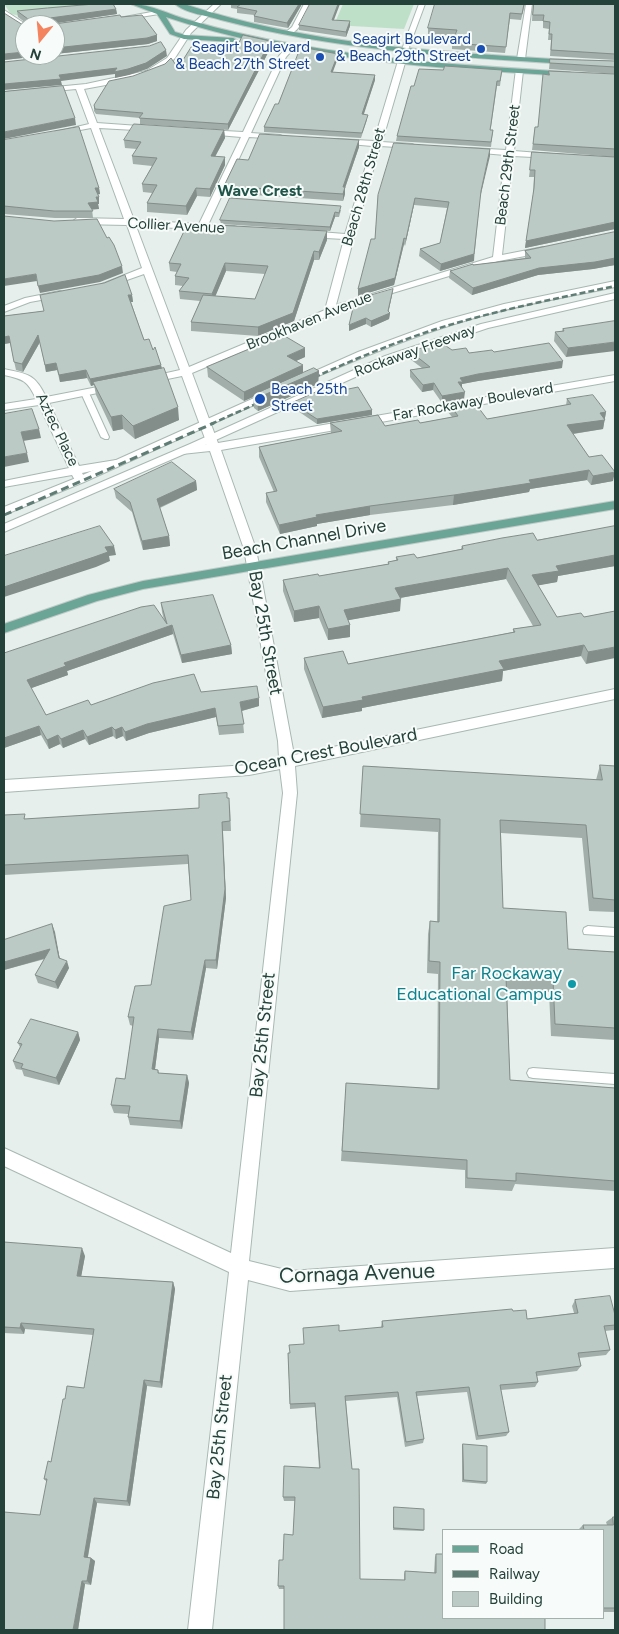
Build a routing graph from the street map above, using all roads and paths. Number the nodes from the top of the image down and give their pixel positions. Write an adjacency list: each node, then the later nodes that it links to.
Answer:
1 (134, 4): 8 (main road)
2 (178, 4): 9 (main road)
3 (218, 4): 9 (street)
4 (307, 4): 13 (street)
5 (422, 4): 19 (street)
6 (529, 4): 21 (street)
7 (4, 12): 11 (street)
8 (159, 13): 10 (street); 12 (main road); 14 (main road)
9 (207, 14): 12 (street); 13 (main road)
10 (113, 19)
11 (15, 20)
12 (197, 24): 14 (street); 15 (main road)
13 (288, 33): 19 (main road)
14 (184, 37): 15 (main road); 16 (street); 20 (street)
15 (254, 39): 17 (main road)
16 (169, 42)
17 (291, 47): 23 (main road); 32 (street)
18 (166, 50): 20 (street)
19 (404, 50): 21 (main road)
20 (171, 58): 26 (street)
21 (521, 59): 22 (main road)
22 (574, 62)
23 (401, 63): 24 (main road); 35 (street, Beach 28th Street)
24 (519, 71): 25 (main road); 38 (street, Beach 29th Street)
25 (581, 75)
26 (79, 86): 27 (street); 28 (street)
27 (4, 94)
28 (95, 125): 29 (street); 31 (street); 45 (street)
29 (160, 130)
30 (197, 132): 32 (street)
31 (50, 134)
32 (246, 135): 33 (street); 40 (street)
33 (286, 138)
34 (326, 140): 35 (street)
35 (376, 144): 36 (street); 43 (street, Beach 28th Street)
36 (426, 147)
37 (462, 150): 38 (street)
38 (510, 153): 39 (street); 51 (street, Beach 29th Street)
39 (559, 156)
40 (217, 198): 41 (street); 46 (street)
41 (228, 198)
42 (345, 206): 43 (street)
43 (358, 208): 49 (street, Beach 28th Street)
44 (64, 222): 45 (street, Collier Avenue)
45 (129, 223): 46 (street, Collier Avenue); 52 (street)
46 (202, 227): 47 (street, Collier Avenue)
47 (240, 229)
48 (296, 234): 49 (street)
49 (349, 237): 58 (street, Beach 28th Street)
50 (551, 248): 51 (street, Brookhaven Avenue)
51 (496, 259): 58 (street, Brookhaven Avenue)
52 (146, 270): 54 (street); 60 (street)
53 (615, 284): 67 (street, Rockaway Freeway)
54 (93, 288)
55 (67, 293): 57 (street)
56 (615, 296): 69 (street, Rockaway Freeway)
57 (4, 309)
58 (330, 311): 60 (street, Brookhaven Avenue)
59 (4, 372): 65 (street, Aztec Place)
60 (186, 372): 62 (street, Brookhaven Avenue); 67 (street)
61 (615, 378): 69 (street, Far Rockaway Boulevard)
62 (141, 381)
63 (123, 385): 64 (street)
64 (85, 393): 65 (street); 68 (lane)
65 (44, 401): 66 (street); 70 (street, Aztec Place)
66 (4, 407)
67 (205, 423): 69 (street); 70 (street, Rockaway Freeway)
68 (105, 437)
69 (212, 443): 74 (street, Far Rockaway Boulevard); 75 (street, Bay 25th Street)
70 (78, 475): 71 (street); 73 (street)
71 (4, 484)
72 (615, 505): 75 (main road, Beach Channel Drive)
73 (4, 511)
74 (4, 528)
75 (253, 566): 76 (main road, Beach Channel Drive); 78 (street, Bay 25th Street)
76 (4, 629)
77 (615, 694): 78 (street, Ocean Crest Boulevard)
78 (288, 762): 79 (street, Ocean Crest Boulevard); 86 (street, Bay 25th Street)
79 (4, 786)
80 (588, 931): 81 (lane)
81 (615, 932)
82 (533, 1073): 83 (lane)
83 (615, 1079)
84 (4, 1157): 86 (street, Cornaga Avenue)
85 (615, 1258): 86 (street, Cornaga Avenue)
86 (239, 1266): 87 (street, Bay 25th Street)
87 (200, 1630)

